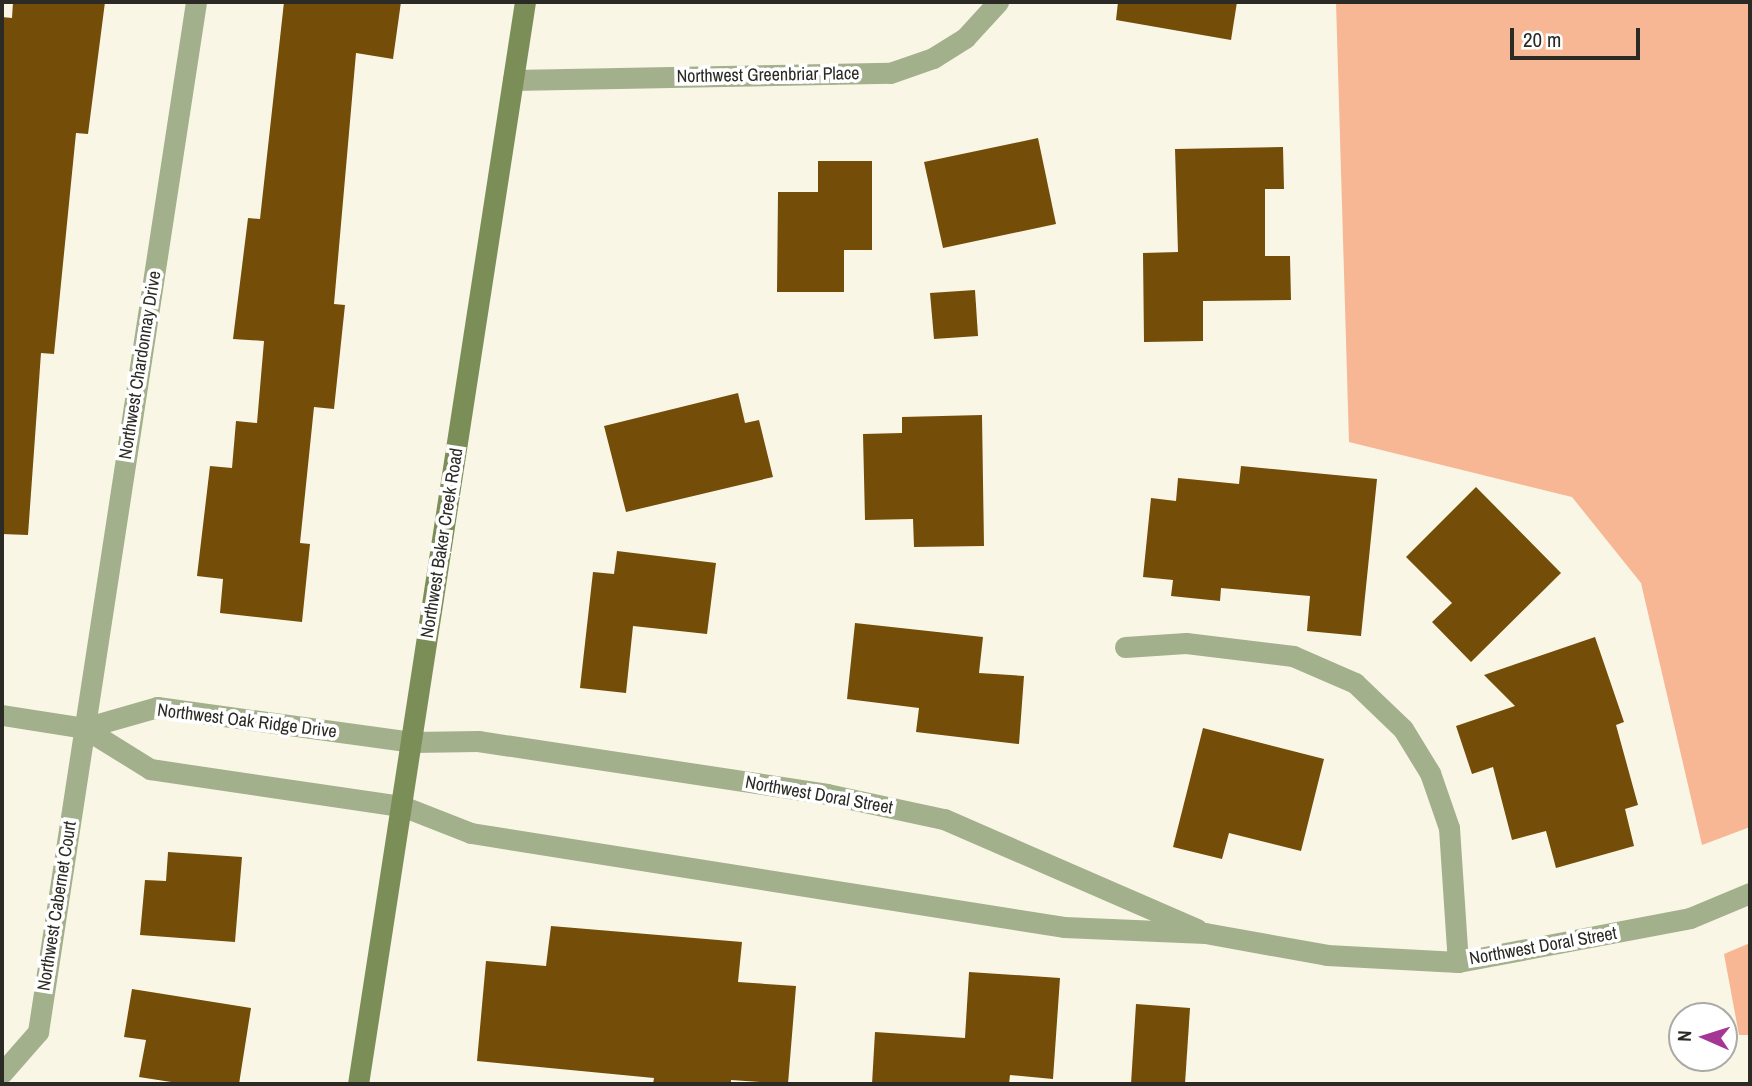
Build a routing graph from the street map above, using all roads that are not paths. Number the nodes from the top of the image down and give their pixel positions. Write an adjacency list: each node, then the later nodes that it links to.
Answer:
1 (195, 2): 7 (street, Northwest Chardonnay Drive)
2 (525, 2): 4 (main road, Northwest Baker Creek Road)
3 (998, 2): 4 (street, Northwest Greenbriar Place)
4 (513, 80): 8 (main road, Northwest Baker Creek Road)
5 (1125, 648): 12 (street)
6 (2, 715): 7 (street, Northwest Oak Ridge Drive)
7 (84, 728): 8 (street, Northwest Oak Ridge Drive); 9 (street, Northwest Oak Ridge Drive); 13 (street, Northwest Cabernet Court)
8 (412, 742): 9 (main road, Northwest Baker Creek Road); 11 (street, Northwest Doral Street)
9 (402, 806): 11 (street, Northwest Doral Street); 14 (main road, Northwest Baker Creek Road)
10 (1750, 893): 12 (street, Northwest Doral Street)
11 (1205, 933): 12 (street, Northwest Doral Street)
12 (1458, 962)
13 (2, 1073)
14 (358, 1084)

